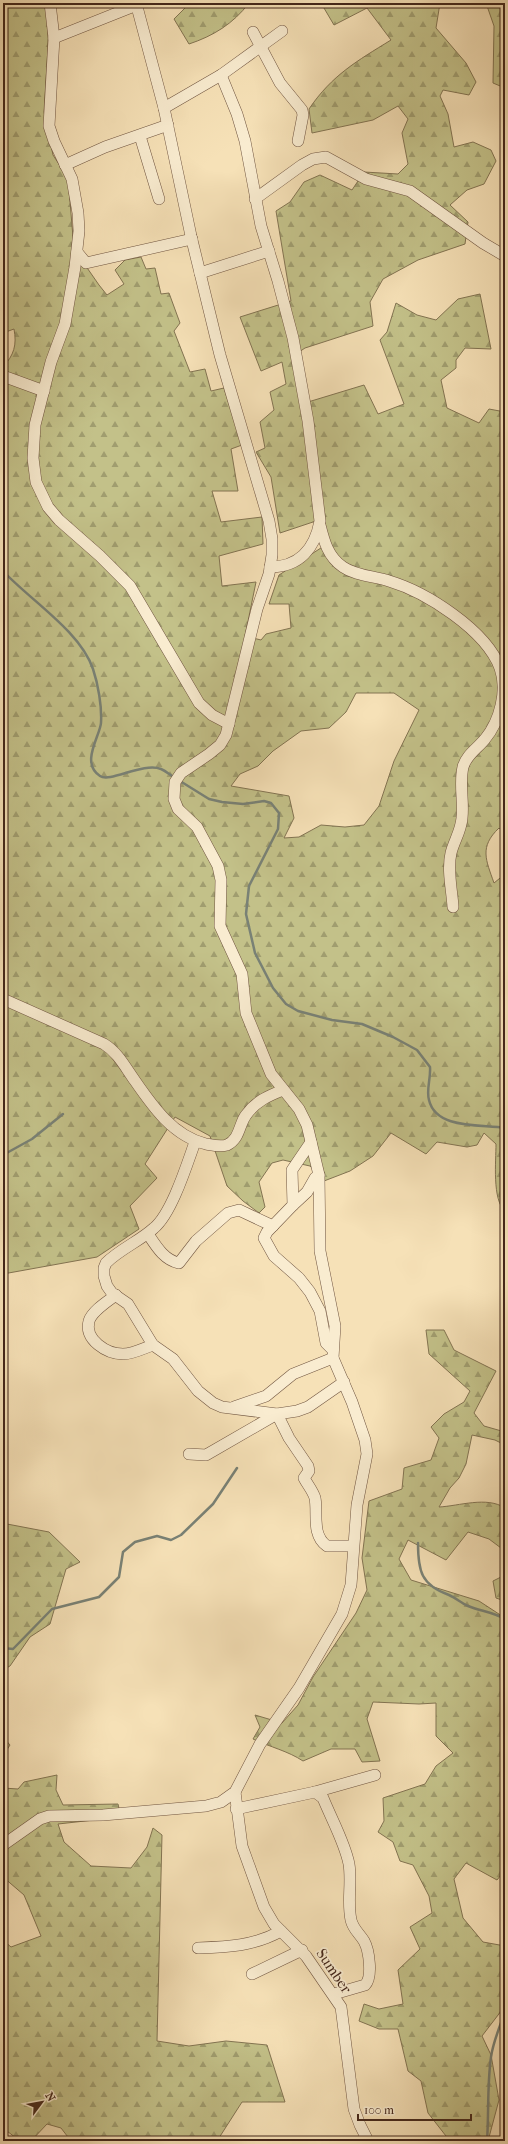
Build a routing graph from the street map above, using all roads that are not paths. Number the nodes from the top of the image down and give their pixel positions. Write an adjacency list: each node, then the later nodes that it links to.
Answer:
1 (50, 3): 5 (street)
2 (137, 4): 5 (street); 8 (street)
3 (282, 30): 6 (street)
4 (254, 32): 6 (street)
5 (54, 38): 12 (street)
6 (260, 48): 7 (street); 11 (street)
7 (221, 75): 8 (street); 14 (street)
8 (164, 108): 9 (street)
9 (168, 125): 10 (street); 15 (street)
10 (140, 136): 12 (street); 13 (street)
11 (298, 141)
12 (65, 165): 17 (street)
13 (159, 199)
14 (255, 199): 16 (street); 18 (street)
15 (192, 239): 17 (street); 19 (street)
16 (269, 251): 19 (street); 22 (street)
17 (77, 252): 21 (street)
18 (505, 256)
19 (200, 273): 23 (street)
20 (3, 376): 21 (street)
21 (44, 391): 24 (street)
22 (320, 521): 23 (street); 25 (street)
23 (270, 567): 24 (street)
24 (229, 724): 27 (street)
25 (453, 907)
26 (3, 1000): 28 (street)
27 (283, 1090): 28 (street); 29 (street)
28 (195, 1142): 33 (street)
29 (311, 1142): 30 (street); 31 (street)
30 (319, 1175): 31 (street); 36 (street)
31 (293, 1205): 32 (street)
32 (273, 1226): 33 (street); 36 (street)
33 (148, 1234): 34 (street)
34 (116, 1295): 35 (street); 35 (street)
35 (153, 1345): 38 (street)
36 (332, 1353): 37 (street); 38 (street)
37 (344, 1382): 39 (street); 41 (street)
38 (232, 1408): 39 (street)
39 (277, 1414): 40 (street); 41 (street)
40 (189, 1454)
41 (353, 1546): 43 (street)
42 (375, 1774): 44 (street)
43 (235, 1792): 45 (street, Sumber); 46 (street)
44 (315, 1792): 45 (street); 51 (street)
45 (236, 1809): 47 (street, Sumber)
46 (3, 1845)
47 (281, 1931): 48 (street); 49 (street, Sumber)
48 (198, 1948)
49 (302, 1950): 50 (street); 51 (street, Sumber)
50 (252, 1974)
51 (334, 1994): 52 (street, Sumber)
52 (368, 2141)

